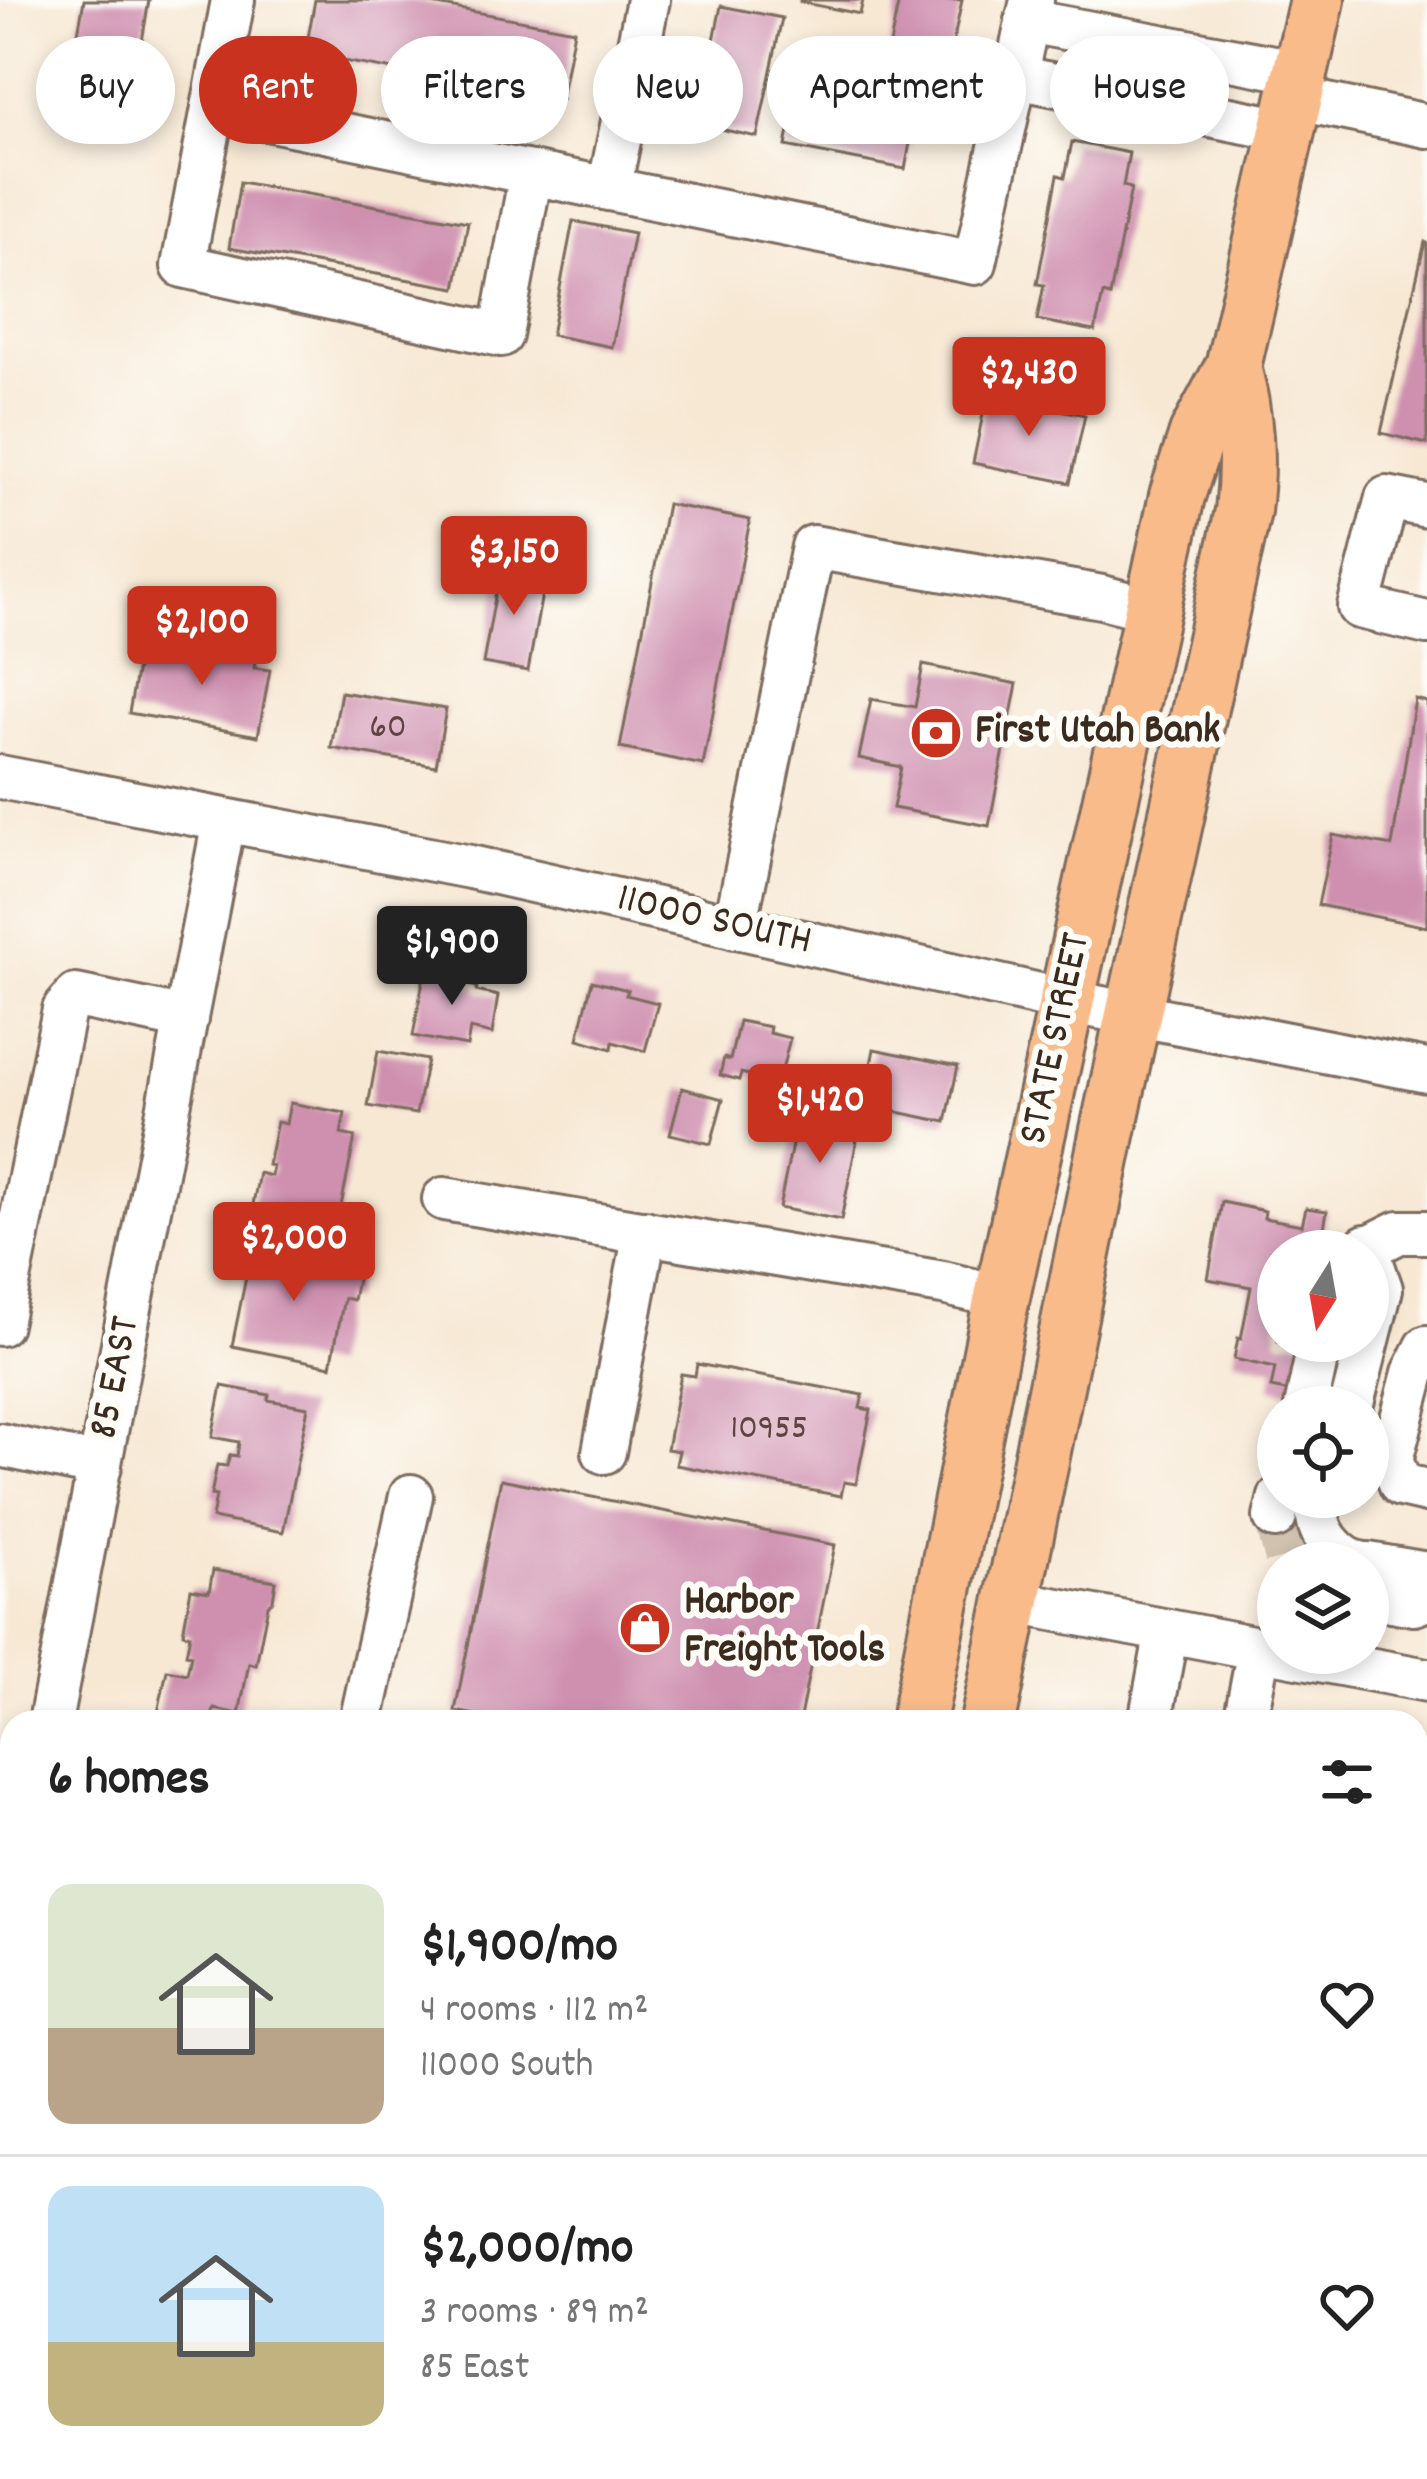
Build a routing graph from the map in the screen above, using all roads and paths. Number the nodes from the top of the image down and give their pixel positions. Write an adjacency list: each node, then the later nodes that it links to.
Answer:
1 (233, 0): 5 (street)
2 (648, 0): 13 (street)
3 (1317, 0): 7 (main road, STATE STREET)
4 (1029, 11): 7 (street)
5 (227, 36)
6 (1026, 78): 7 (street)
7 (1293, 100): 8 (street); 14 (main road, STATE STREET)
8 (1427, 126)
9 (357, 137): 12 (street)
10 (207, 144): 12 (street)
11 (1001, 144): 13 (street)
12 (531, 173): 13 (street)
13 (608, 189)
14 (1233, 367): 16 (main road, STATE STREET); 22 (main road, STATE STREET)
15 (1427, 506): 17 (street)
16 (1152, 610): 20 (street); 21 (main road, STATE STREET)
17 (1427, 622)
18 (0, 777): 19 (street, 11000 SOUTH)
19 (224, 821): 20 (street, 11000 SOUTH); 23 (street, 85 EAST)
20 (735, 927): 21 (street, 11000 SOUTH)
21 (1066, 1001): 22 (street, 11000 SOUTH); 29 (main road, STATE STREET)
22 (1132, 1014): 24 (street, 11000 SOUTH); 41 (main road, STATE STREET)
23 (186, 1018): 30 (street); 34 (street, 85 EAST)
24 (1427, 1071)
25 (444, 1199): 26 (street)
26 (645, 1232): 29 (street); 33 (street)
27 (1427, 1232): 28 (street)
28 (1389, 1236)
29 (1002, 1297): 49 (main road, STATE STREET)
30 (0, 1324)
31 (1427, 1347): 35 (street)
32 (0, 1444): 34 (street)
33 (604, 1452)
34 (100, 1466): 47 (street, 85 EAST)
35 (1427, 1491)
36 (412, 1496): 48 (street)
37 (1389, 1568): 38 (street)
38 (1427, 1574)
39 (1427, 1599): 40 (street)
40 (1389, 1600)
41 (1011, 1601): 42 (street); 50 (main road, STATE STREET)
42 (1167, 1631): 43 (street); 51 (street)
43 (1257, 1648)
44 (1264, 1674): 52 (street)
45 (1389, 1674): 46 (street)
46 (1427, 1681)
47 (52, 1710)
48 (364, 1710)
49 (920, 1710)
50 (990, 1710)
51 (1152, 1710)
52 (1250, 1710)

